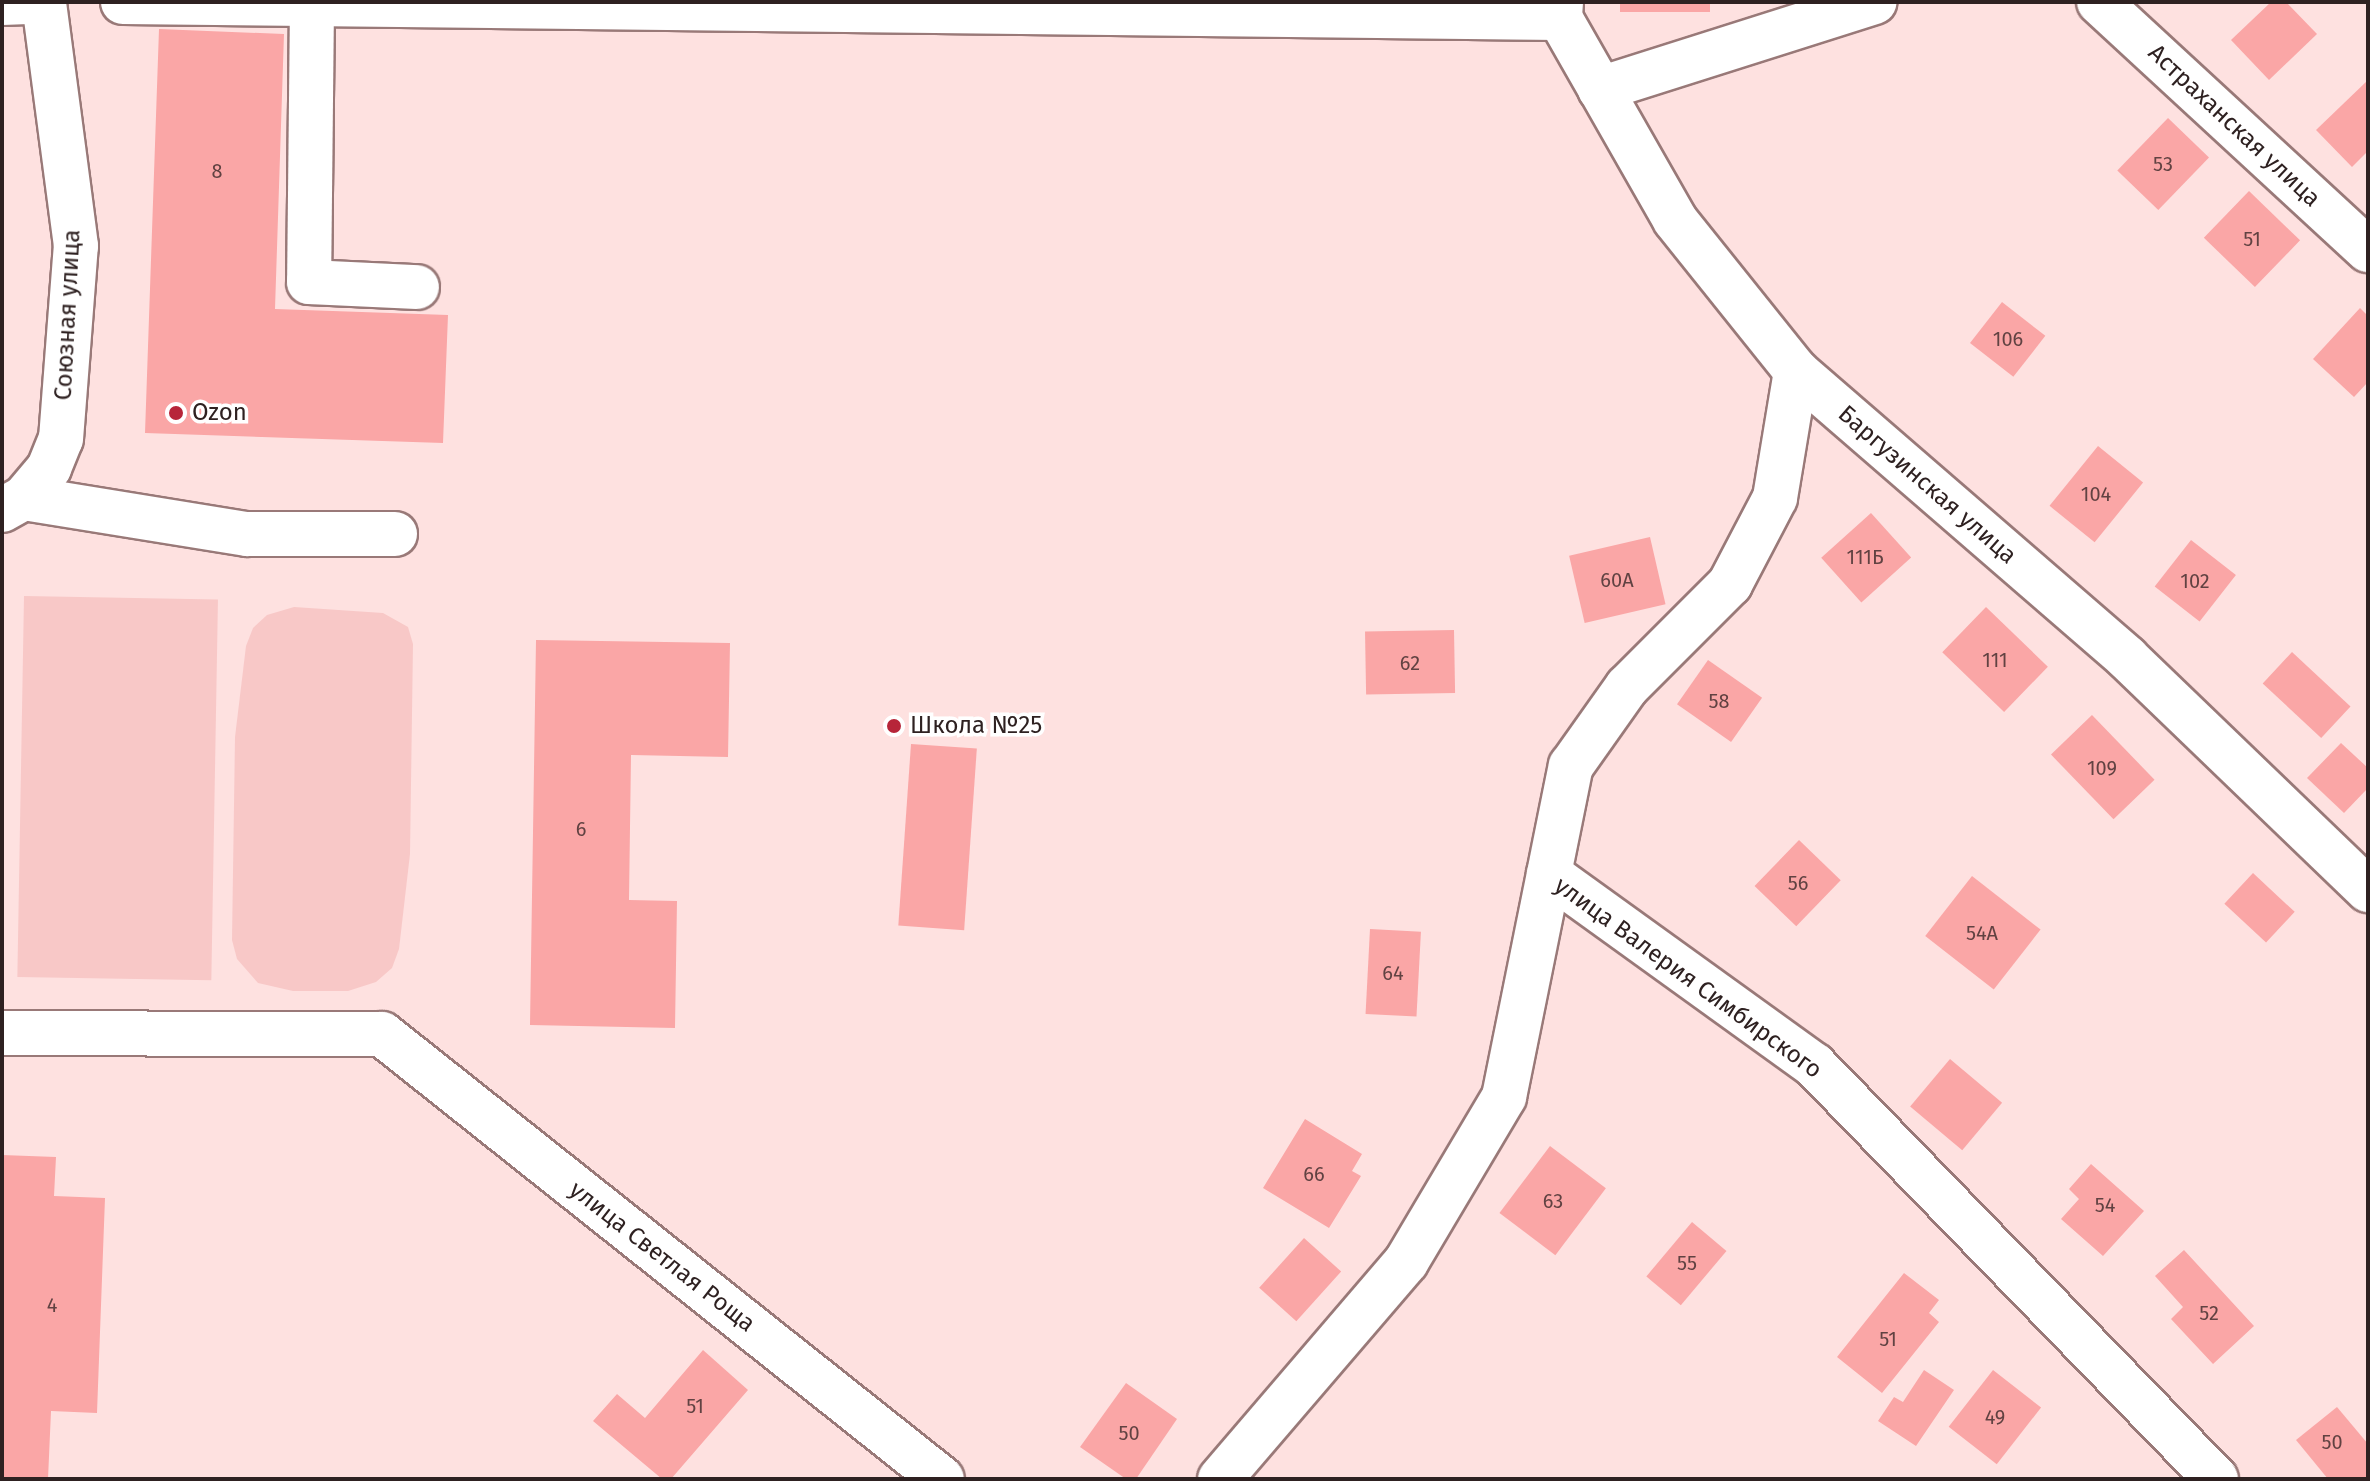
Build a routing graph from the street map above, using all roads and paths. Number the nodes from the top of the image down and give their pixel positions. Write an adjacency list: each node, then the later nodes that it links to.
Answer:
1 (28, 2): 6 (street)
2 (44, 2): 16 (street, Союзная улица)
3 (123, 2): 7 (street, Баргузинская улица)
4 (1875, 2): 11 (street)
5 (2099, 2): 13 (street, Астраханская улица)
6 (2, 3)
7 (312, 4): 8 (street, Баргузинская улица); 14 (street)
8 (407, 4): 9 (street, Баргузинская улица)
9 (666, 5): 10 (street, Баргузинская улица)
10 (1560, 10): 12 (street, Баргузинская улица)
11 (1785, 16): 12 (street)
12 (1600, 89): 15 (street, Баргузинская улица)
13 (2368, 250)
14 (417, 287)
15 (1796, 371): 18 (street); 19 (street, Баргузинская улица)
16 (13, 504): 17 (street)
17 (395, 534)
18 (1549, 874): 22 (street, улица Валерия Симбирского); 23 (street, улица Валерия Симбирского)
19 (2368, 890)
20 (2, 1033): 21 (street, улица Светлая Роща)
21 (942, 1479)
22 (1220, 1479)
23 (2216, 1479)

